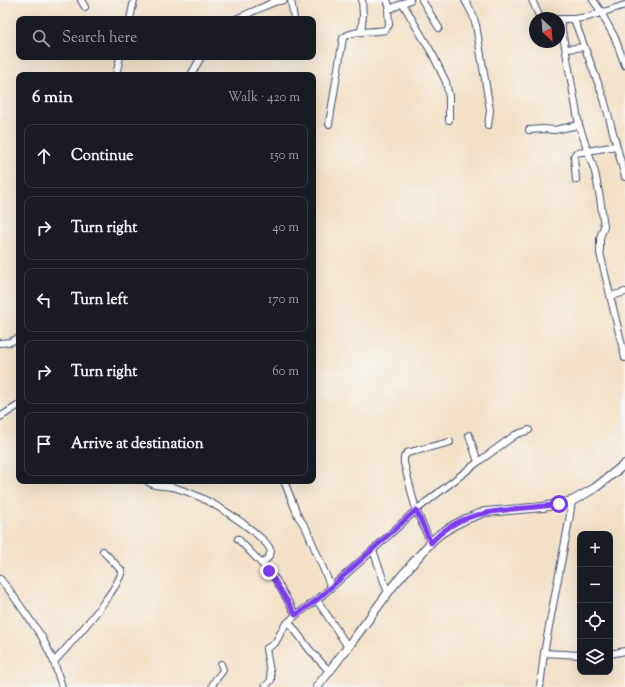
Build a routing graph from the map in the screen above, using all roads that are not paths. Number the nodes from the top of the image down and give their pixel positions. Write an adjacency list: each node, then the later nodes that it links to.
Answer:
1 (81, 0): 14 (street)
2 (134, 0): 18 (street)
3 (291, 0): 20 (street)
4 (362, 0): 24 (street)
5 (387, 0): 15 (street)
6 (410, 0): 12 (street)
7 (422, 0): 23 (street)
8 (465, 0): 36 (street)
9 (532, 0): 16 (street)
10 (593, 0): 17 (street)
11 (280, 1): 19 (street)
12 (403, 4): 15 (street); 33 (street)
13 (625, 5): 17 (street)
14 (84, 7)
15 (390, 8): 24 (street)
16 (537, 12)
17 (604, 12): 22 (street); 30 (street)
18 (131, 16)
19 (243, 16)
20 (294, 16)
21 (565, 19): 22 (street)
22 (574, 19): 26 (street)
23 (439, 28)
24 (361, 32): 34 (street)
25 (565, 40): 27 (street)
26 (584, 46): 27 (street); 38 (street)
27 (567, 49): 35 (street)
28 (119, 60): 31 (street)
29 (199, 60): 32 (street)
30 (625, 65)
31 (117, 72)
32 (193, 72)
33 (449, 120)
34 (329, 124)
35 (579, 125): 37 (street); 39 (street)
36 (488, 126)
37 (529, 130)
38 (616, 146): 39 (street); 40 (street)
39 (588, 152): 41 (street); 43 (street)
40 (625, 178)
41 (576, 180)
42 (625, 292): 43 (street)
43 (610, 296): 46 (street)
44 (16, 339): 45 (street)
45 (0, 343)
46 (625, 358)
47 (16, 407): 48 (street)
48 (0, 417)
49 (529, 430): 52 (street)
50 (469, 435): 52 (street)
51 (450, 442): 57 (street)
52 (478, 462): 57 (street)
53 (625, 464): 56 (street)
54 (152, 484): 62 (street)
55 (285, 484): 64 (street)
56 (572, 501): 59 (street); 71 (street)
57 (416, 510): 59 (street); 60 (street)
58 (238, 539): 62 (street)
59 (431, 543): 65 (street)
60 (373, 550): 64 (street); 65 (street)
61 (103, 551): 74 (street)
62 (262, 564): 67 (street)
63 (0, 580): 74 (street)
64 (331, 586): 66 (street)
65 (388, 593): 69 (street)
66 (317, 600): 67 (street); 69 (street)
67 (296, 615): 68 (street)
68 (289, 622): 76 (street); 79 (street)
69 (348, 647): 76 (street)
70 (625, 651): 72 (street)
71 (544, 653): 73 (street); 81 (street)
72 (613, 653)
73 (577, 655)
74 (54, 662): 77 (street)
75 (221, 664): 78 (street)
76 (328, 671): 80 (street)
77 (62, 687)
78 (212, 687)
79 (265, 687)
80 (317, 687)
81 (540, 687)

